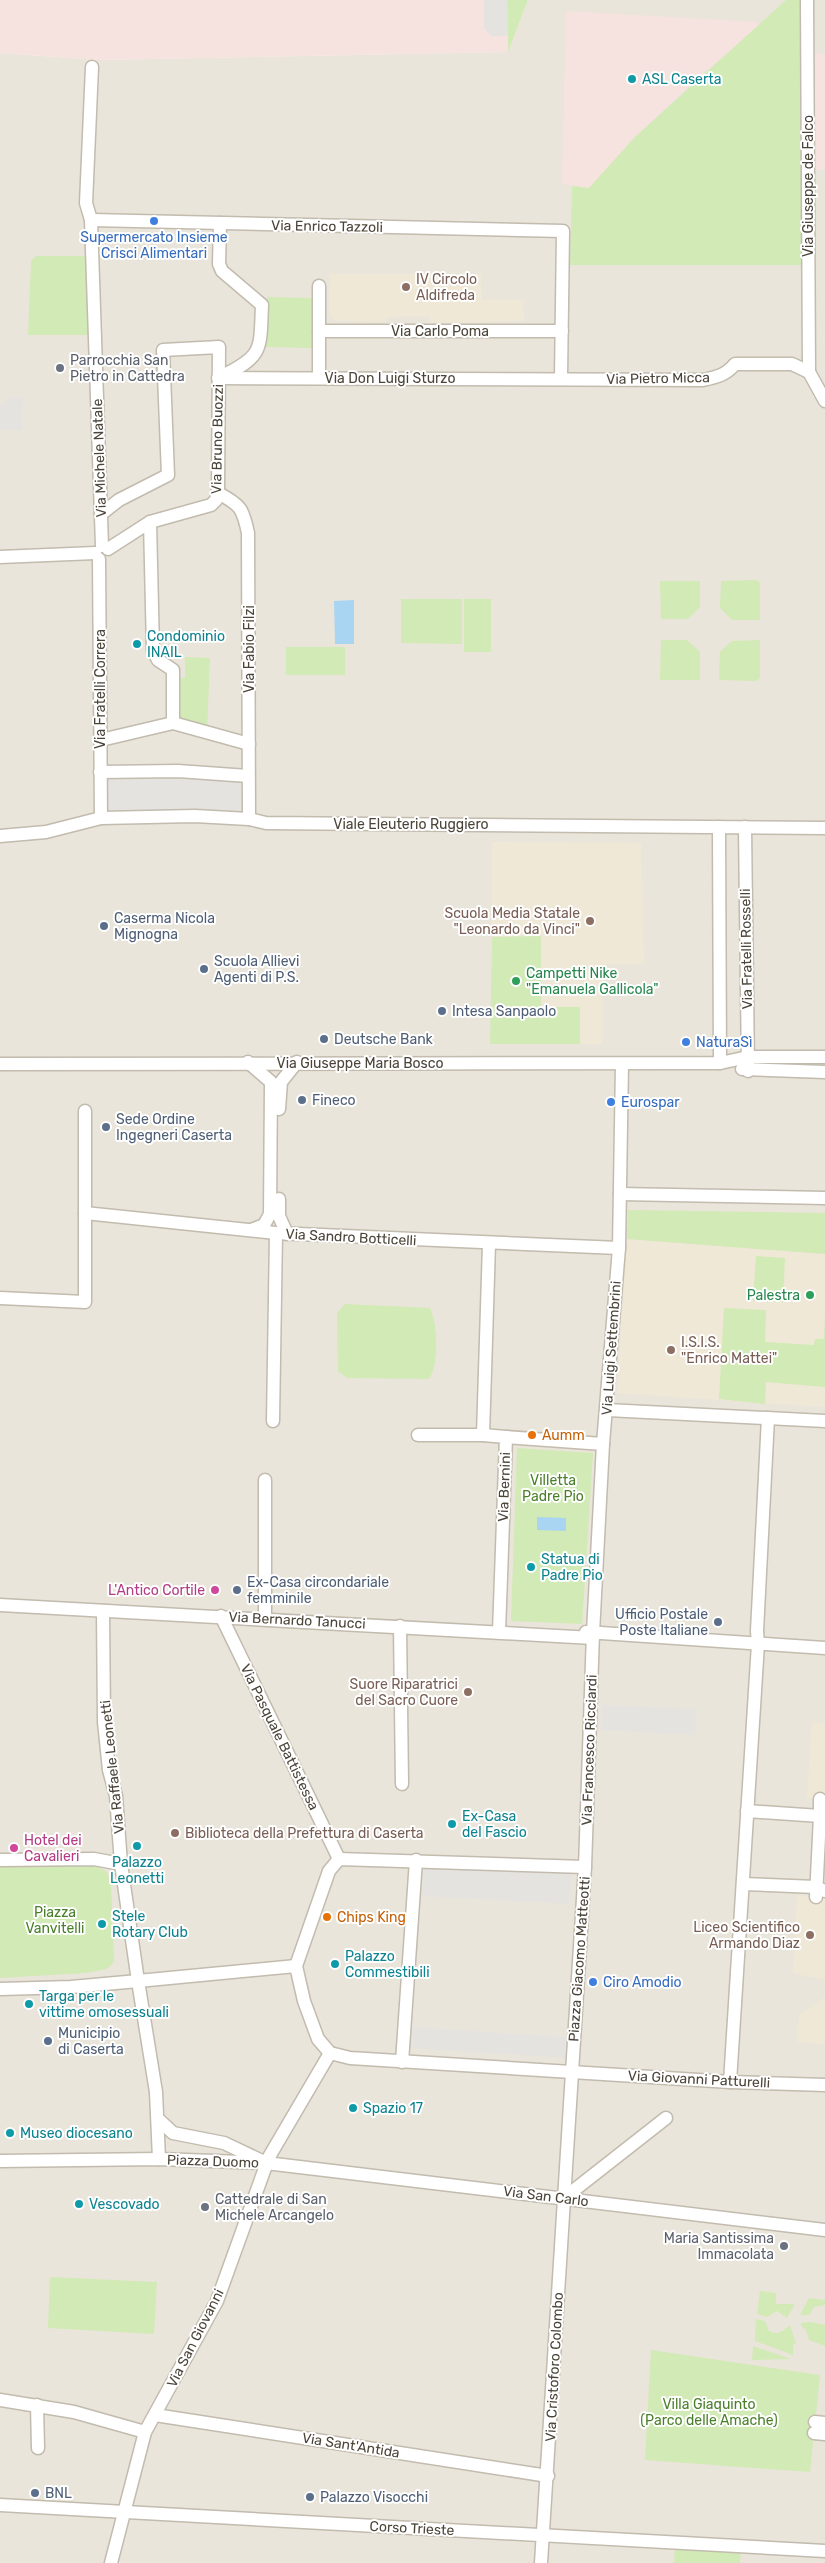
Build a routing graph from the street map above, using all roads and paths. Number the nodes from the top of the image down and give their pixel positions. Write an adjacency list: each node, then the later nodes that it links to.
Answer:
1 (808, 0): 8 (street, Via Giuseppe de Falco)
2 (92, 67): 3 (street, Via Michele Natale)
3 (91, 220): 4 (street, Via Enrico Tazzoli); 14 (street, Via Michele Natale)
4 (220, 223): 7 (street, Via Enrico Tazzoli); 9 (street)
5 (319, 286): 6 (street)
6 (319, 331): 7 (street, Via Carlo Poma); 10 (street)
7 (562, 331): 11 (street)
8 (809, 372): 11 (street, Via Pietro Micca); 12 (street)
9 (218, 378): 10 (street, Via Don Luigi Sturzo); 13 (street, Via Bruno Buozzi); 14 (street, Via Bruno Buozzi)
10 (319, 378): 11 (street, Via Don Luigi Sturzo)
11 (561, 378)
12 (824, 398)
13 (218, 493): 15 (street, Via Bruno Buozzi); 20 (street, Via Fabio Filzi)
14 (100, 514): 16 (street, Via Michele Natale)
15 (150, 522): 16 (street, Via Bruno Buozzi); 18 (street)
16 (101, 551): 17 (street); 19 (street, Via Fratelli Correra)
17 (0, 557)
18 (173, 723): 19 (street); 20 (street)
19 (101, 740): 21 (street, Via Fratelli Correra)
20 (249, 744): 22 (street, Via Fabio Filzi)
21 (100, 772): 22 (street); 23 (street, Via Fratelli Correra)
22 (248, 776): 24 (street, Via Fabio Filzi)
23 (101, 818): 24 (street, Viale Eleuterio Ruggiero); 28 (street, Viale Eleuterio Ruggiero)
24 (249, 818): 25 (street, Viale Eleuterio Ruggiero)
25 (719, 827): 26 (street, Viale Eleuterio Ruggiero); 33 (street, Via Fratelli Rosselli)
26 (745, 827): 27 (street, Viale Eleuterio Ruggiero); 29 (street, Via Fratelli Rosselli)
27 (825, 828)
28 (0, 836)
29 (748, 1057): 30 (street, Via Giuseppe Maria Bosco); 33 (street, Via Giuseppe Maria Bosco); 36 (street, Via Fratelli Rosselli)
30 (825, 1057)
31 (248, 1062): 32 (street, Via Giuseppe Maria Bosco); 34 (street, Via Giuseppe Maria Bosco); 42 (street)
32 (297, 1062): 35 (street, Via Giuseppe Maria Bosco); 43 (street)
33 (720, 1063): 35 (street, Via Giuseppe Maria Bosco); 36 (street, Via Giuseppe Maria Bosco)
34 (0, 1064)
35 (622, 1064): 39 (street, Via Luigi Settembrini)
36 (748, 1070): 37 (street, Via Giuseppe Maria Bosco)
37 (825, 1072)
38 (86, 1111): 41 (street)
39 (620, 1194): 40 (street); 45 (street, Via Luigi Settembrini)
40 (825, 1198)
41 (85, 1213): 42 (street, Via Sandro Botticelli); 46 (street)
42 (248, 1230): 43 (street, Via Sandro Botticelli)
43 (282, 1234): 44 (street, Via Sandro Botticelli); 49 (street)
44 (488, 1247): 45 (street, Via Sandro Botticelli); 52 (street)
45 (618, 1251): 47 (street, Via Luigi Settembrini)
46 (0, 1298)
47 (606, 1410): 48 (street); 54 (street, Via Luigi Settembrini)
48 (768, 1418): 50 (street); 63 (street)
49 (273, 1421)
50 (825, 1421)
51 (418, 1435): 52 (street, Via Bernini)
52 (483, 1435): 53 (street, Via Bernini)
53 (506, 1437): 54 (street); 61 (street, Via Bernini)
54 (604, 1444): 62 (street, Via Luigi Settembrini)
55 (265, 1480): 59 (street)
56 (0, 1605): 57 (street, Via Bernardo Tanucci)
57 (103, 1611): 58 (street, Via Bernardo Tanucci); 72 (street, Via Raffaele Leonetti)
58 (221, 1616): 59 (street, Via Bernardo Tanucci); 69 (street, Via Pasquale Battistessa)
59 (264, 1619): 60 (street, Via Bernardo Tanucci)
60 (400, 1626): 61 (street, Via Bernardo Tanucci); 65 (street)
61 (499, 1629): 62 (street, Via Bernardo Tanucci)
62 (593, 1635): 63 (street, Via Bernardo Tanucci); 73 (street, Via Francesco Ricciardi)
63 (758, 1644): 64 (street, Via Bernardo Tanucci); 67 (street)
64 (825, 1648)
65 (402, 1784)
66 (820, 1799): 68 (street)
67 (748, 1811): 68 (street); 74 (street)
68 (820, 1816): 75 (street)
69 (339, 1859): 71 (street, Piazza Giacomo Matteotti); 76 (street)
70 (0, 1860): 72 (street)
71 (416, 1860): 73 (street, Piazza Giacomo Matteotti); 80 (street)
72 (121, 1864): 77 (street, Via Raffaele Leonetti)
73 (585, 1867): 81 (street, Piazza Giacomo Matteotti)
74 (743, 1884): 75 (street); 82 (street)
75 (819, 1892)
76 (296, 1966): 77 (street); 79 (street)
77 (138, 1981): 78 (street); 85 (street, Via Raffaele Leonetti)
78 (0, 1989)
79 (330, 2053): 80 (street); 88 (street, Via San Giovanni)
80 (402, 2062): 81 (street)
81 (572, 2072): 82 (street, Via Giovanni Patturelli); 89 (street, Piazza Giacomo Matteotti)
82 (730, 2082): 83 (street, Via Giovanni Patturelli)
83 (825, 2085)
84 (666, 2118): 89 (street)
85 (158, 2124): 86 (street, Piazza Duomo); 88 (street, Piazza Duomo)
86 (160, 2159): 87 (street); 88 (street, Piazza Duomo)
87 (0, 2161)
88 (266, 2163): 89 (street, Via San Carlo); 93 (street, Via San Giovanni)
89 (564, 2198): 90 (street, Via San Carlo); 96 (street, Via Cristoforo Colombo)
90 (825, 2230)
91 (0, 2400): 92 (street)
92 (37, 2405): 94 (street); 95 (street)
93 (155, 2414): 94 (street, Via San Giovanni); 96 (street, Via Sant'Antida)
94 (145, 2432): 98 (street, Via San Giovanni)
95 (38, 2448)
96 (548, 2476): 99 (street, Via Cristoforo Colombo)
97 (0, 2505): 98 (street, Corso Trieste)
98 (123, 2512): 99 (street, Corso Trieste); 101 (street, Via San Giovanni)
99 (543, 2536): 100 (street, Corso Trieste); 102 (street, Via Cristoforo Colombo)
100 (825, 2550)
101 (111, 2563)
102 (541, 2563)

